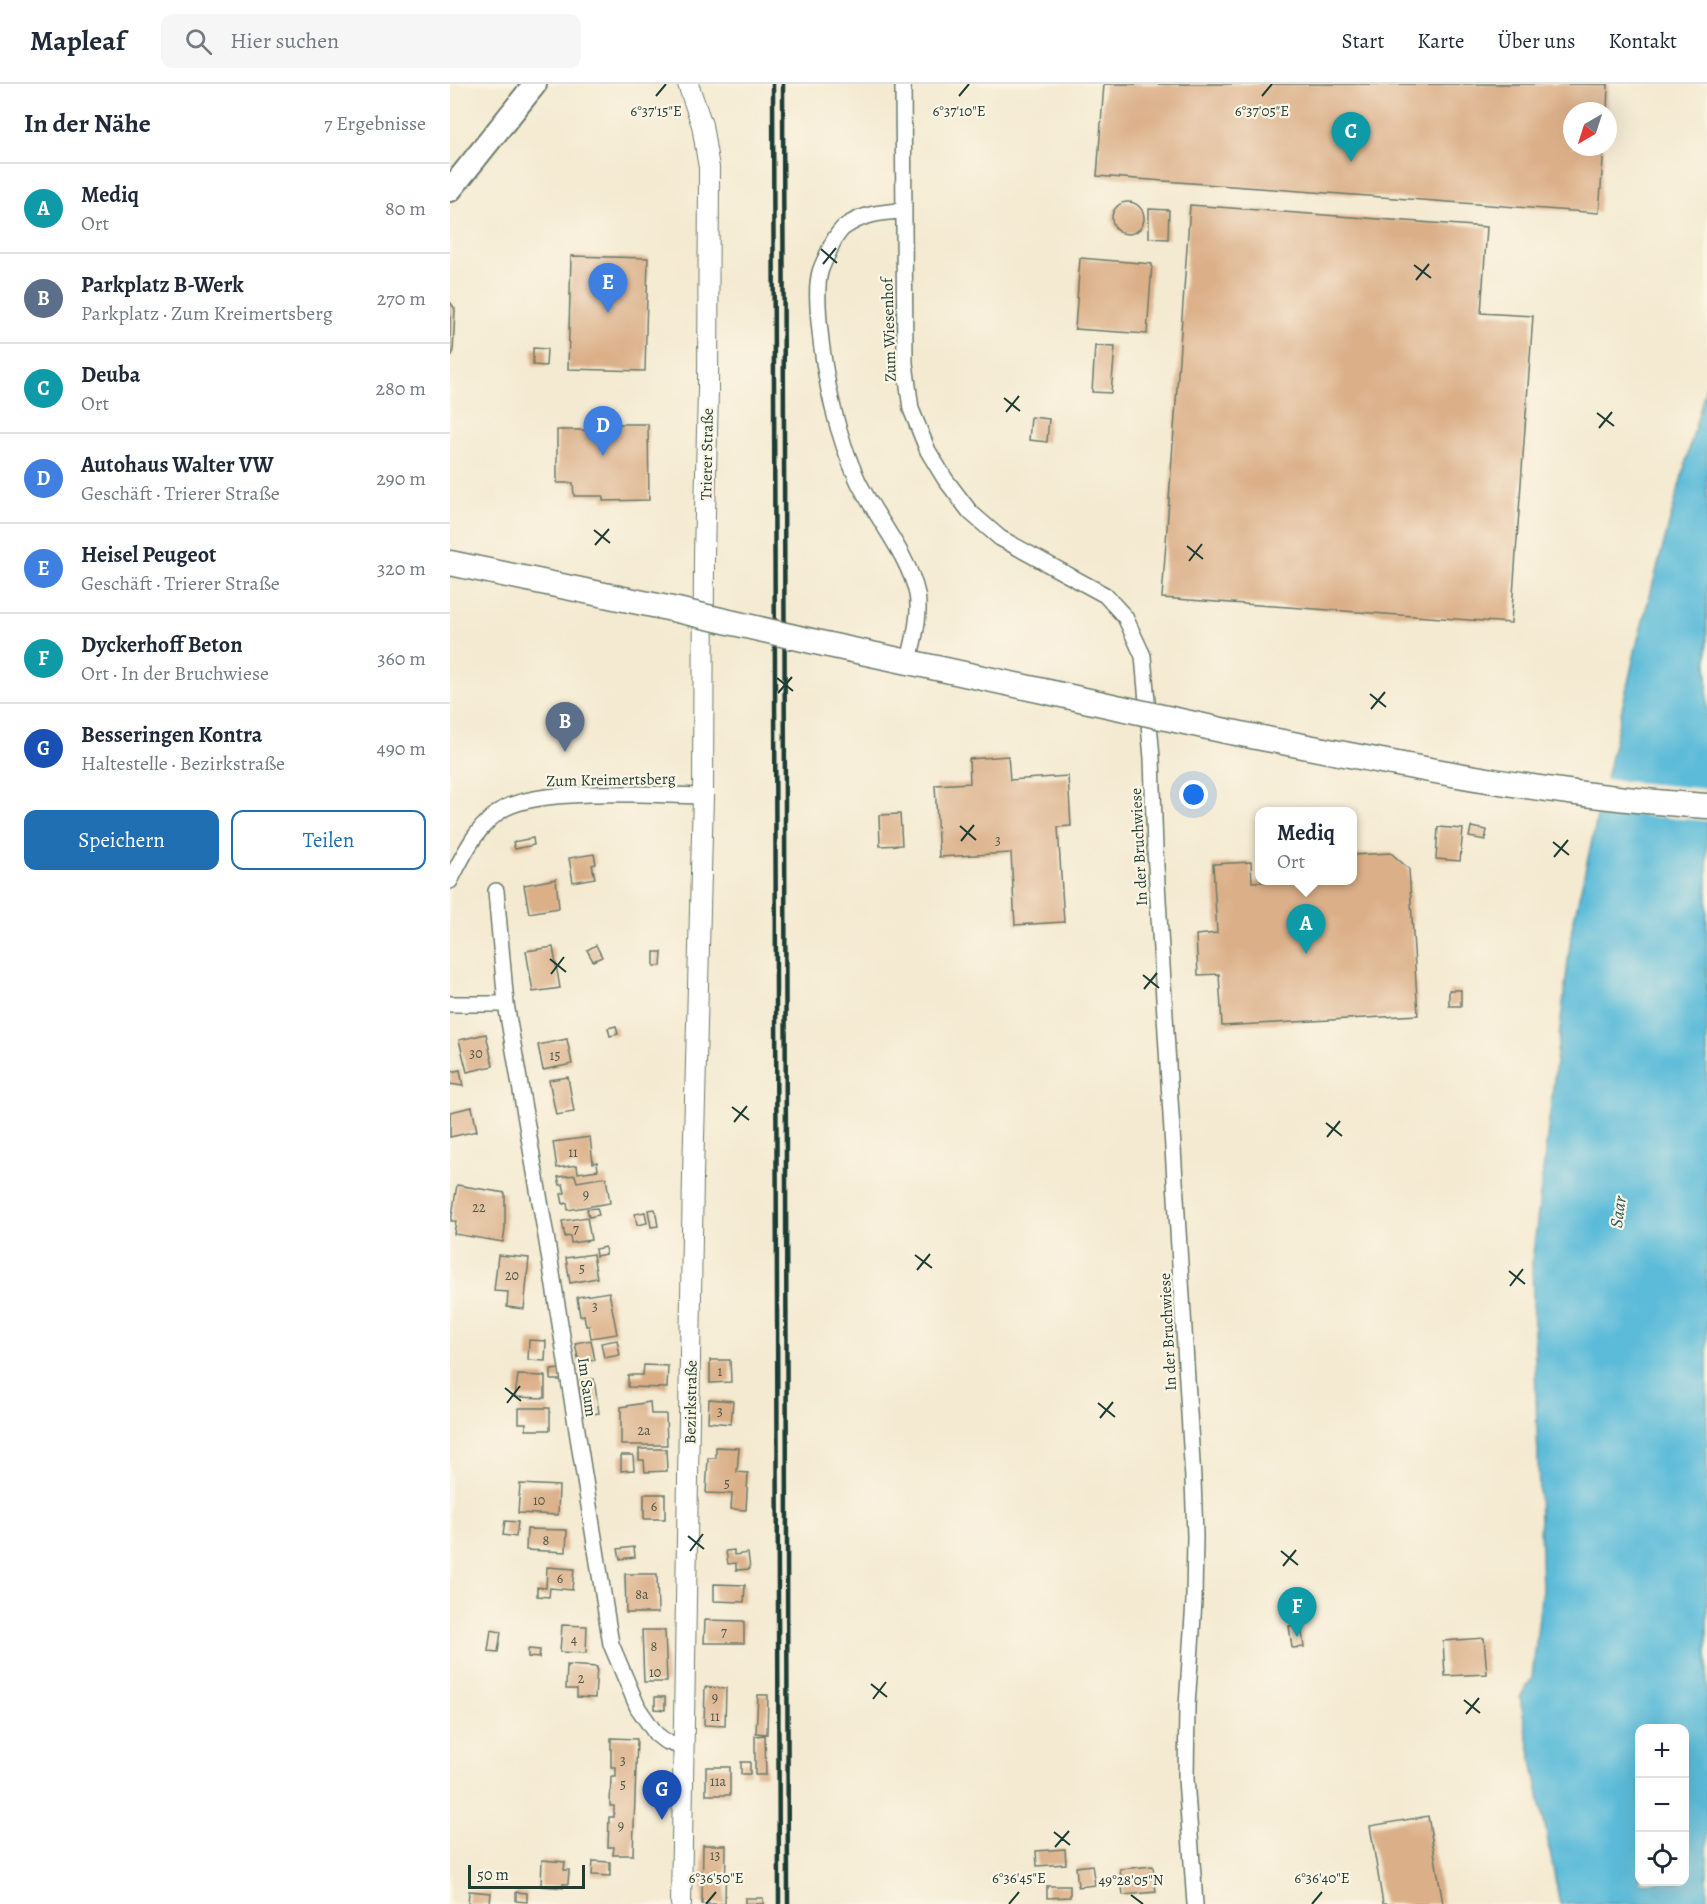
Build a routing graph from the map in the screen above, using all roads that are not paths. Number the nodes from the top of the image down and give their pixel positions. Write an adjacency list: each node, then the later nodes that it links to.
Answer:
1 (526, 84): 7 (main road)
2 (535, 84): 7 (main road)
3 (679, 84): 6 (street, Trierer Straße)
4 (688, 84): 6 (street, Trierer Straße)
5 (903, 84): 9 (street, Zum Wiesenhof)
6 (697, 114): 13 (street, Trierer Straße)
7 (506, 118): 8 (main road)
8 (450, 190)
9 (904, 211): 11 (street); 12 (street, Zum Wiesenhof)
10 (450, 563): 11 (main road, bridge)
11 (909, 662): 14 (main road, bridge)
12 (1152, 758): 22 (street, In der Bruchwiese)
13 (703, 796): 15 (street, Zum Kreimertsberg); 17 (street, Trierer Straße)
14 (1707, 807)
15 (450, 881)
16 (496, 891): 19 (street, Im Saum)
17 (699, 901): 20 (street, Bezirkstraße)
18 (450, 1004): 19 (street)
19 (506, 1004): 20 (street, Im Saum)
20 (685, 1748): 21 (street, Bezirkstraße)
21 (681, 1904)
22 (1195, 1904)

